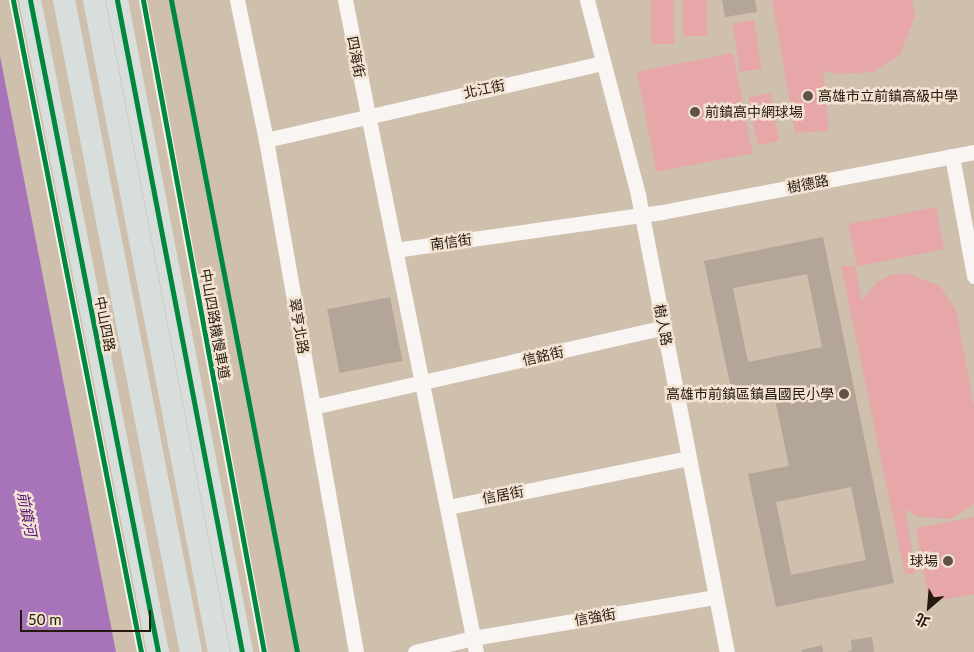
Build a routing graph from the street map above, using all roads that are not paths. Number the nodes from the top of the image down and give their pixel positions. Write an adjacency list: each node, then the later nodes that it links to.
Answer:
1 (13, 0): 25 (lane)
2 (30, 0): 26 (main road, 中山四路)
3 (64, 0): 27 (main road, 中山四路)
4 (94, 0): 28 (main road)
5 (117, 0): 29 (main road)
6 (143, 0): 30 (lane, 中山四路機慢車道)
7 (237, 0): 12 (street, 翠亨北路)
8 (345, 0): 11 (street, 四海街)
9 (587, 0): 10 (street, 樹人路)
10 (601, 63): 11 (street, 北江街); 15 (street, 樹人路)
11 (367, 115): 12 (street, 北江街); 16 (street)
12 (266, 140): 20 (street, 翠亨北路)
13 (974, 152): 14 (street, 樹德路)
14 (952, 156): 15 (street, 樹德路); 17 (street)
15 (642, 215): 16 (street, 南信街); 18 (street, 樹人路)
16 (395, 250): 19 (street)
17 (974, 276)
18 (664, 327): 19 (street, 信銘街); 21 (street, 樹人路)
19 (423, 384): 20 (street, 信銘街); 22 (street)
20 (313, 407): 31 (street, 翠亨北路)
21 (689, 458): 22 (street, 信居街); 23 (street, 樹人路)
22 (448, 507): 24 (street)
23 (716, 597): 24 (street, 信強街); 33 (street, 樹人路)
24 (474, 645): 32 (street, 信強街)
25 (141, 652)
26 (158, 652)
27 (191, 652)
28 (219, 652)
29 (242, 652)
30 (264, 652)
31 (356, 652)
32 (415, 652)
33 (727, 652)

